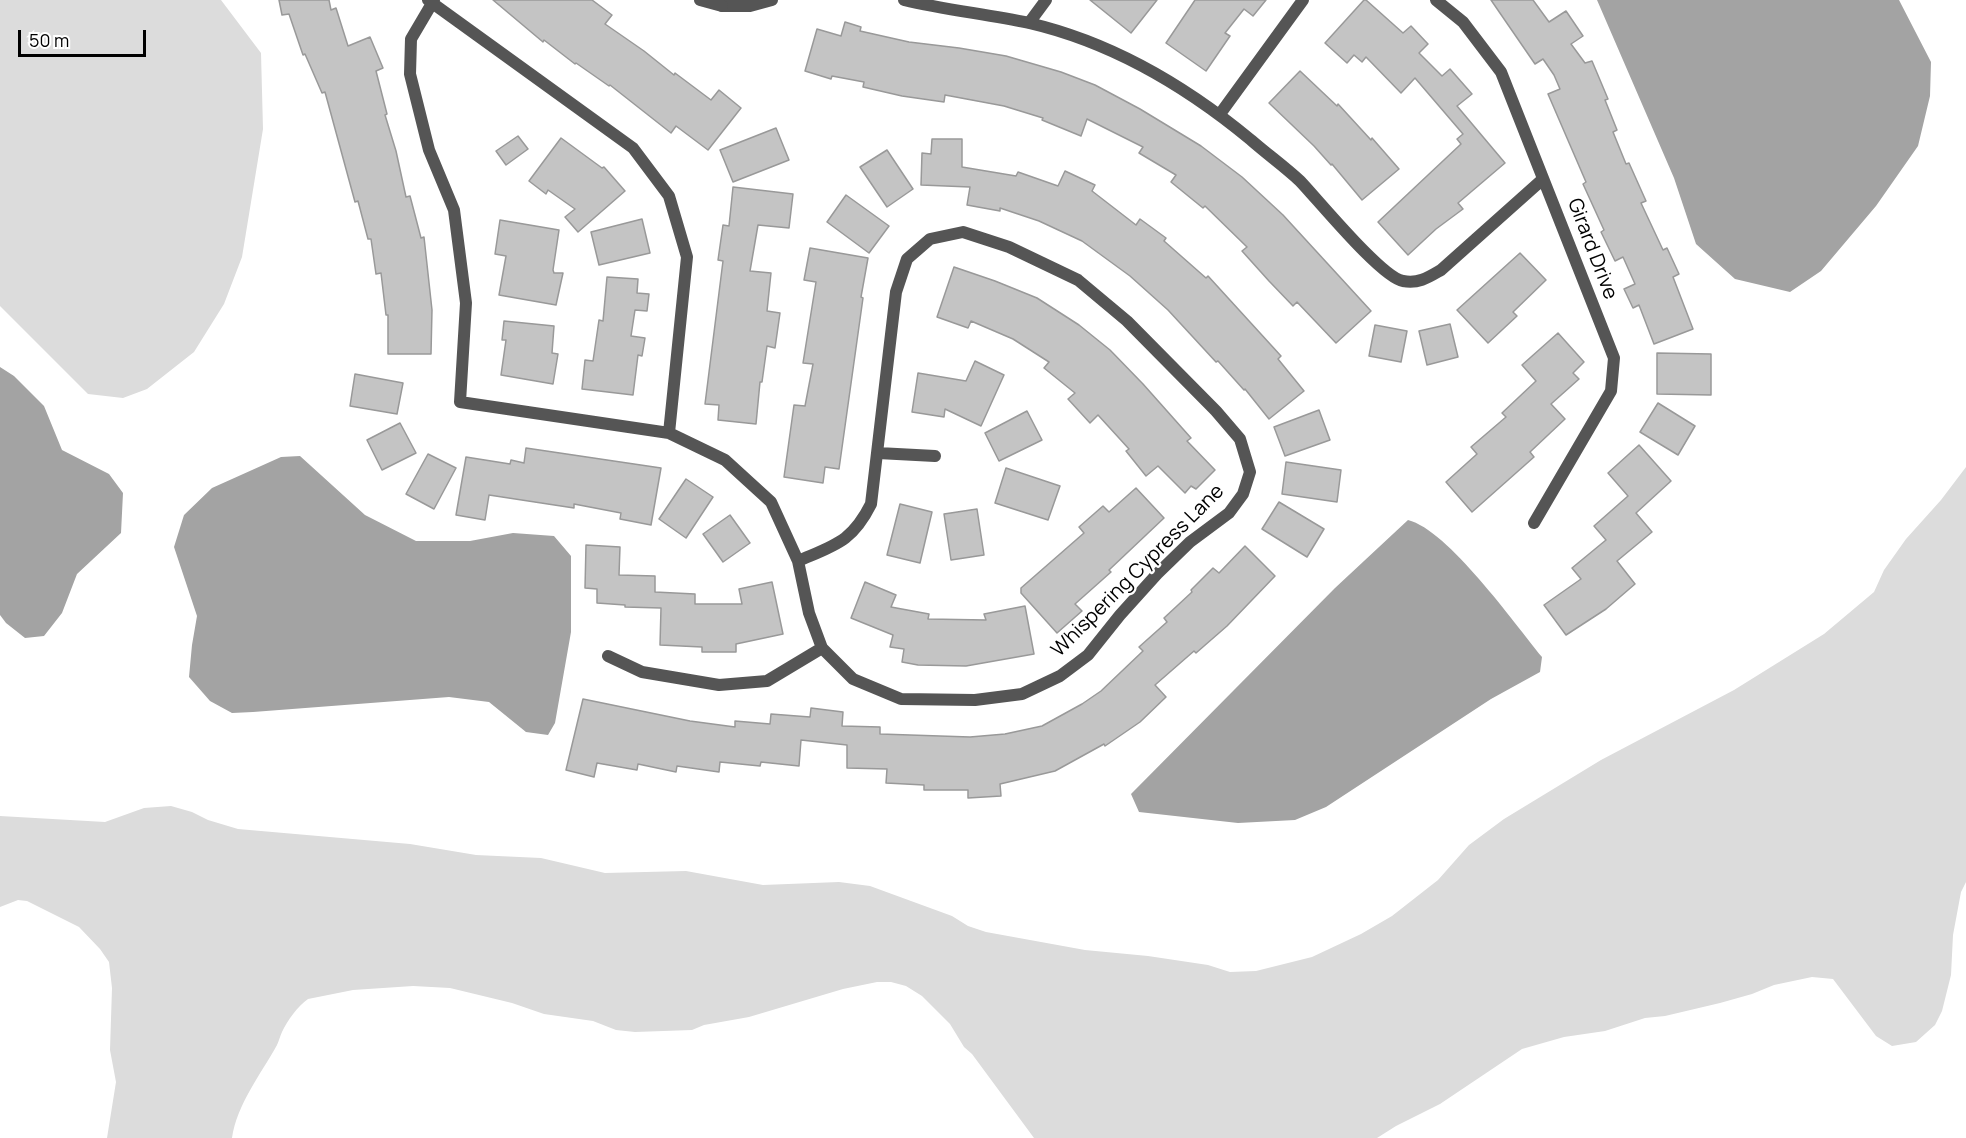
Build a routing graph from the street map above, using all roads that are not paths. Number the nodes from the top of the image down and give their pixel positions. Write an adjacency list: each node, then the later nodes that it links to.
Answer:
1 (699, 0): 2 (street)
2 (772, 0)
3 (904, 0): 8 (street)
4 (1046, 0): 8 (street)
5 (1303, 0): 9 (street)
6 (1436, 0): 10 (street, Girard Drive)
7 (431, 1): 11 (street); 11 (street, Whispering Cypress Lane)
8 (1029, 23): 9 (street)
9 (1220, 114): 10 (street)
10 (1543, 179): 14 (street, Girard Drive)
11 (669, 433): 15 (street, Whispering Cypress Lane)
12 (878, 453): 13 (street); 15 (street, Whispering Cypress Lane); 16 (street, Whispering Cypress Lane)
13 (935, 456)
14 (1534, 523)
15 (798, 561): 16 (street, Whispering Cypress Lane)
16 (822, 648): 17 (street)
17 (608, 656)

